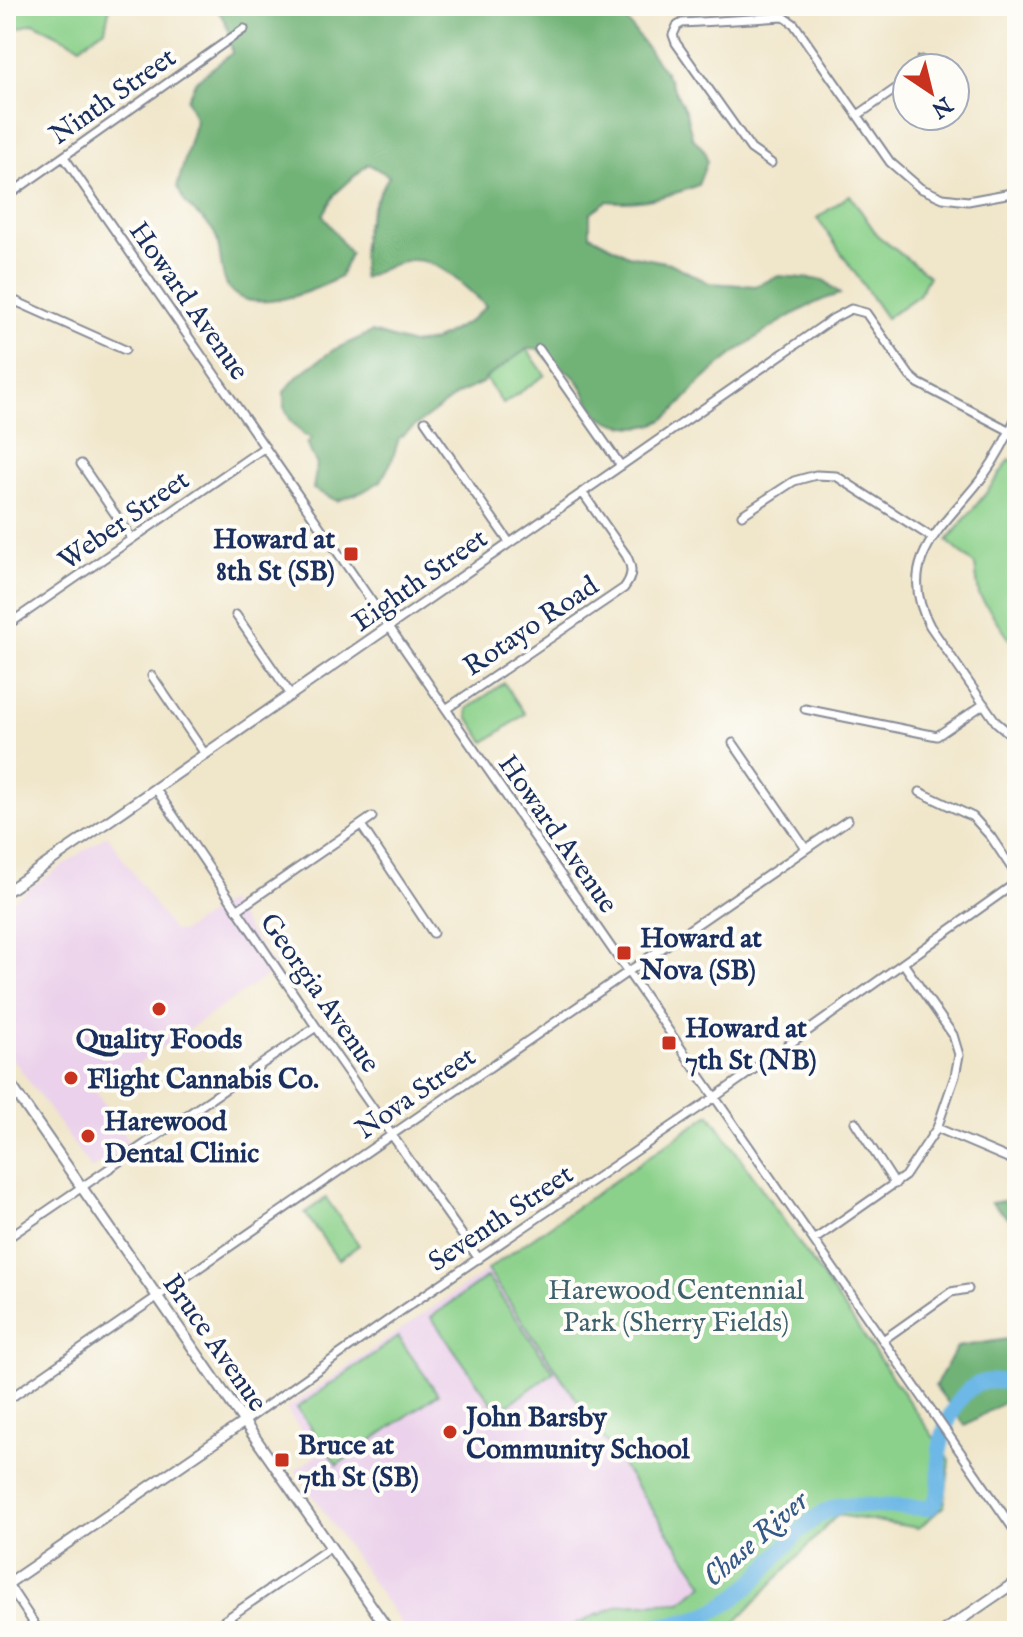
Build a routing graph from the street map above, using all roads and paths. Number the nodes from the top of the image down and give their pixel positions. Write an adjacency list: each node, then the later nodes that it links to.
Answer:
1 (244, 29): 4 (street, Ninth Street)
2 (891, 92): 3 (street)
3 (858, 115): 5 (street); 6 (street)
4 (64, 157): 7 (street, Ninth Street); 14 (street, Howard Avenue)
5 (771, 163)
6 (1017, 192)
7 (6, 197)
8 (6, 297): 10 (street)
9 (539, 349): 16 (street)
10 (125, 350)
11 (1017, 415): 13 (street)
12 (425, 421): 21 (street)
13 (1010, 431): 16 (street, Eighth Street); 19 (street)
14 (265, 447): 20 (street, Weber Street); 25 (street, Howard Avenue)
15 (81, 464): 20 (street)
16 (621, 466): 17 (street, Eighth Street)
17 (582, 492): 21 (street, Eighth Street); 29 (street, Rotayo Road)
18 (742, 515): 19 (street)
19 (931, 537): 28 (street)
20 (132, 539): 24 (street, Weber Street)
21 (509, 542): 25 (street, Eighth Street)
22 (6, 611): 24 (street)
23 (236, 615): 27 (street)
24 (10, 624)
25 (390, 626): 27 (street, Eighth Street); 29 (street, Howard Avenue)
26 (152, 676): 33 (street)
27 (291, 695): 33 (street, Eighth Street)
28 (984, 704): 30 (street); 31 (street)
29 (446, 709): 45 (street, Howard Avenue)
30 (805, 709)
31 (1017, 740)
32 (733, 743): 39 (street)
33 (205, 754): 34 (street, Eighth Street)
34 (155, 788): 41 (street, Eighth Street); 42 (street, Georgia Avenue)
35 (920, 792): 40 (street)
36 (372, 817): 38 (street)
37 (848, 820): 39 (street, Nova Street)
38 (361, 825): 42 (street); 43 (street)
39 (806, 849): 45 (street, Nova Street)
40 (1017, 879): 44 (street, Seventh Street)
41 (6, 892)
42 (237, 910): 46 (street, Georgia Avenue)
43 (433, 933)
44 (903, 963): 48 (street, Seventh Street); 50 (street)
45 (628, 972): 48 (street, Howard Avenue); 51 (street, Nova Street)
46 (316, 1027): 51 (street, Georgia Avenue); 54 (street)
47 (6, 1078): 54 (street, Bruce Avenue)
48 (715, 1097): 56 (street, Howard Avenue); 57 (street, Seventh Street)
49 (855, 1122): 53 (street)
50 (937, 1128): 52 (street); 53 (street)
51 (390, 1136): 57 (street, Georgia Avenue); 59 (street, Nova Street)
52 (1017, 1162)
53 (895, 1184): 56 (street)
54 (82, 1187): 55 (street); 59 (street, Bruce Avenue)
55 (6, 1239)
56 (814, 1240): 60 (street, Howard Avenue)
57 (479, 1259): 62 (street, Seventh Street)
58 (968, 1289): 60 (street)
59 (157, 1296): 61 (street, Nova Street); 62 (street, Bruce Avenue)
60 (883, 1340): 63 (street, Howard Avenue)
61 (6, 1401)
62 (244, 1422): 64 (street, Bruce Avenue); 66 (street, Seventh Street)
63 (1017, 1534)
64 (331, 1547): 68 (street); 69 (street, Bruce Avenue)
65 (1017, 1581): 70 (street)
66 (7, 1584): 67 (street)
67 (39, 1631)
68 (209, 1631)
69 (389, 1631)
70 (944, 1631)

